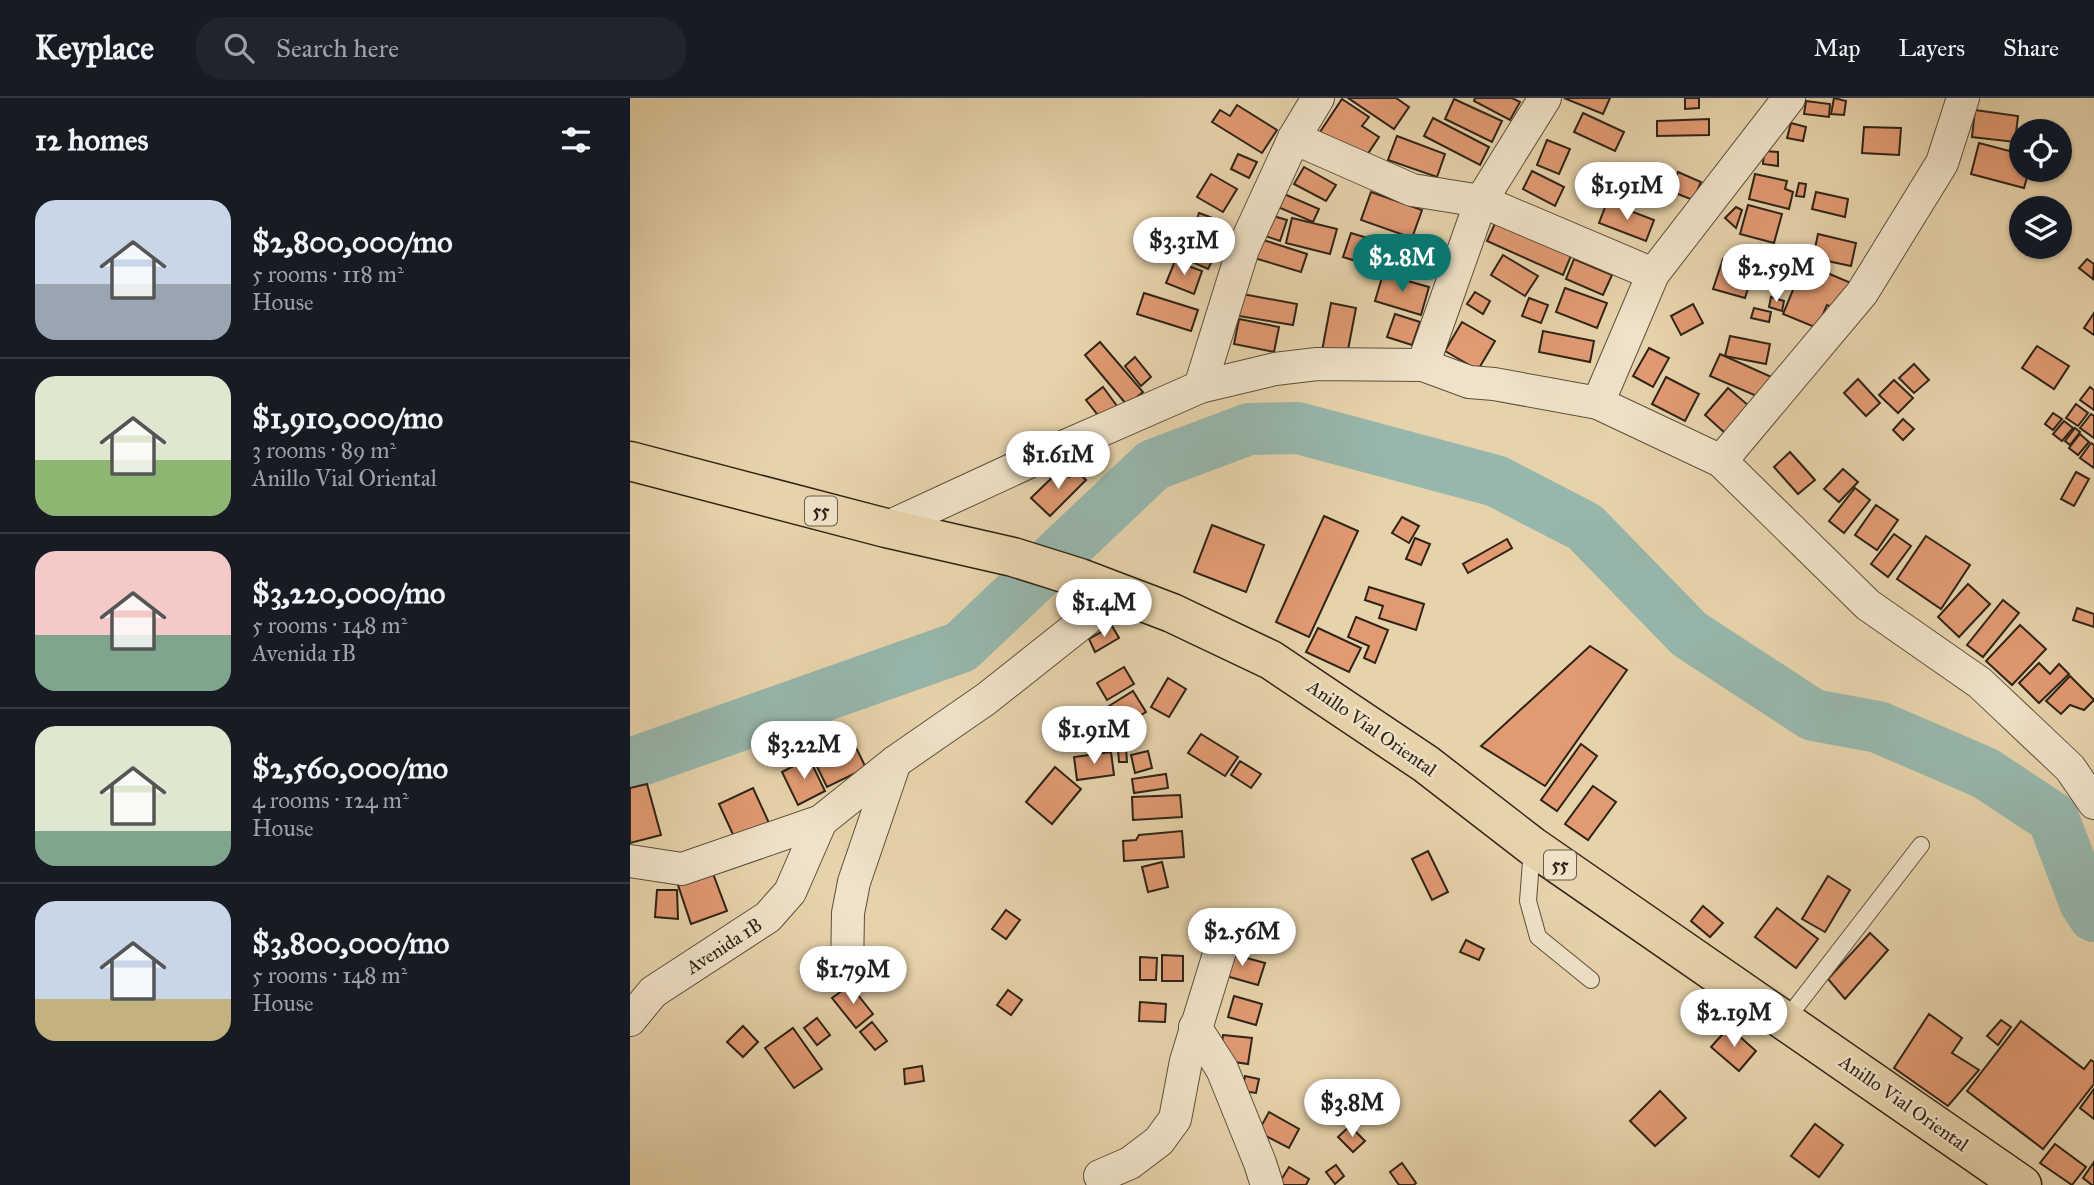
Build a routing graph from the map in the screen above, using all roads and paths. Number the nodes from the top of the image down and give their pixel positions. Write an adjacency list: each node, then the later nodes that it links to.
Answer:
1 (1318, 98): 5 (street)
2 (1545, 98): 6 (street)
3 (1789, 98): 7 (street)
4 (1963, 98): 12 (street)
5 (1294, 138): 6 (street); 9 (street)
6 (1481, 201): 7 (street); 8 (street)
7 (1653, 274): 10 (street)
8 (1423, 365): 9 (street); 10 (street)
9 (1200, 387): 13 (street)
10 (1598, 403): 12 (street)
11 (630, 461): 13 (highway, Anillo Vial Oriental / 55)
12 (1721, 461): 16 (street)
13 (886, 528): 14 (highway, Anillo Vial Oriental / 55)
14 (1121, 592): 15 (street); 20 (highway, Anillo Vial Oriental / 55)
15 (895, 762): 18 (street); 23 (street)
16 (2082, 763): 17 (street)
17 (2094, 803)
18 (821, 821): 21 (street); 25 (street, Avenida 1B)
19 (1921, 845): 26 (lane)
20 (1532, 846): 24 (lane); 26 (highway, Anillo Vial Oriental / 55)
21 (630, 861)
22 (1228, 925): 27 (street)
23 (847, 972)
24 (1591, 980)
25 (630, 1020)
26 (1785, 1021): 30 (highway, Anillo Vial Oriental / 55)
27 (1195, 1027): 28 (street); 29 (street)
28 (1100, 1176)
29 (1267, 1185)
30 (2022, 1185)

